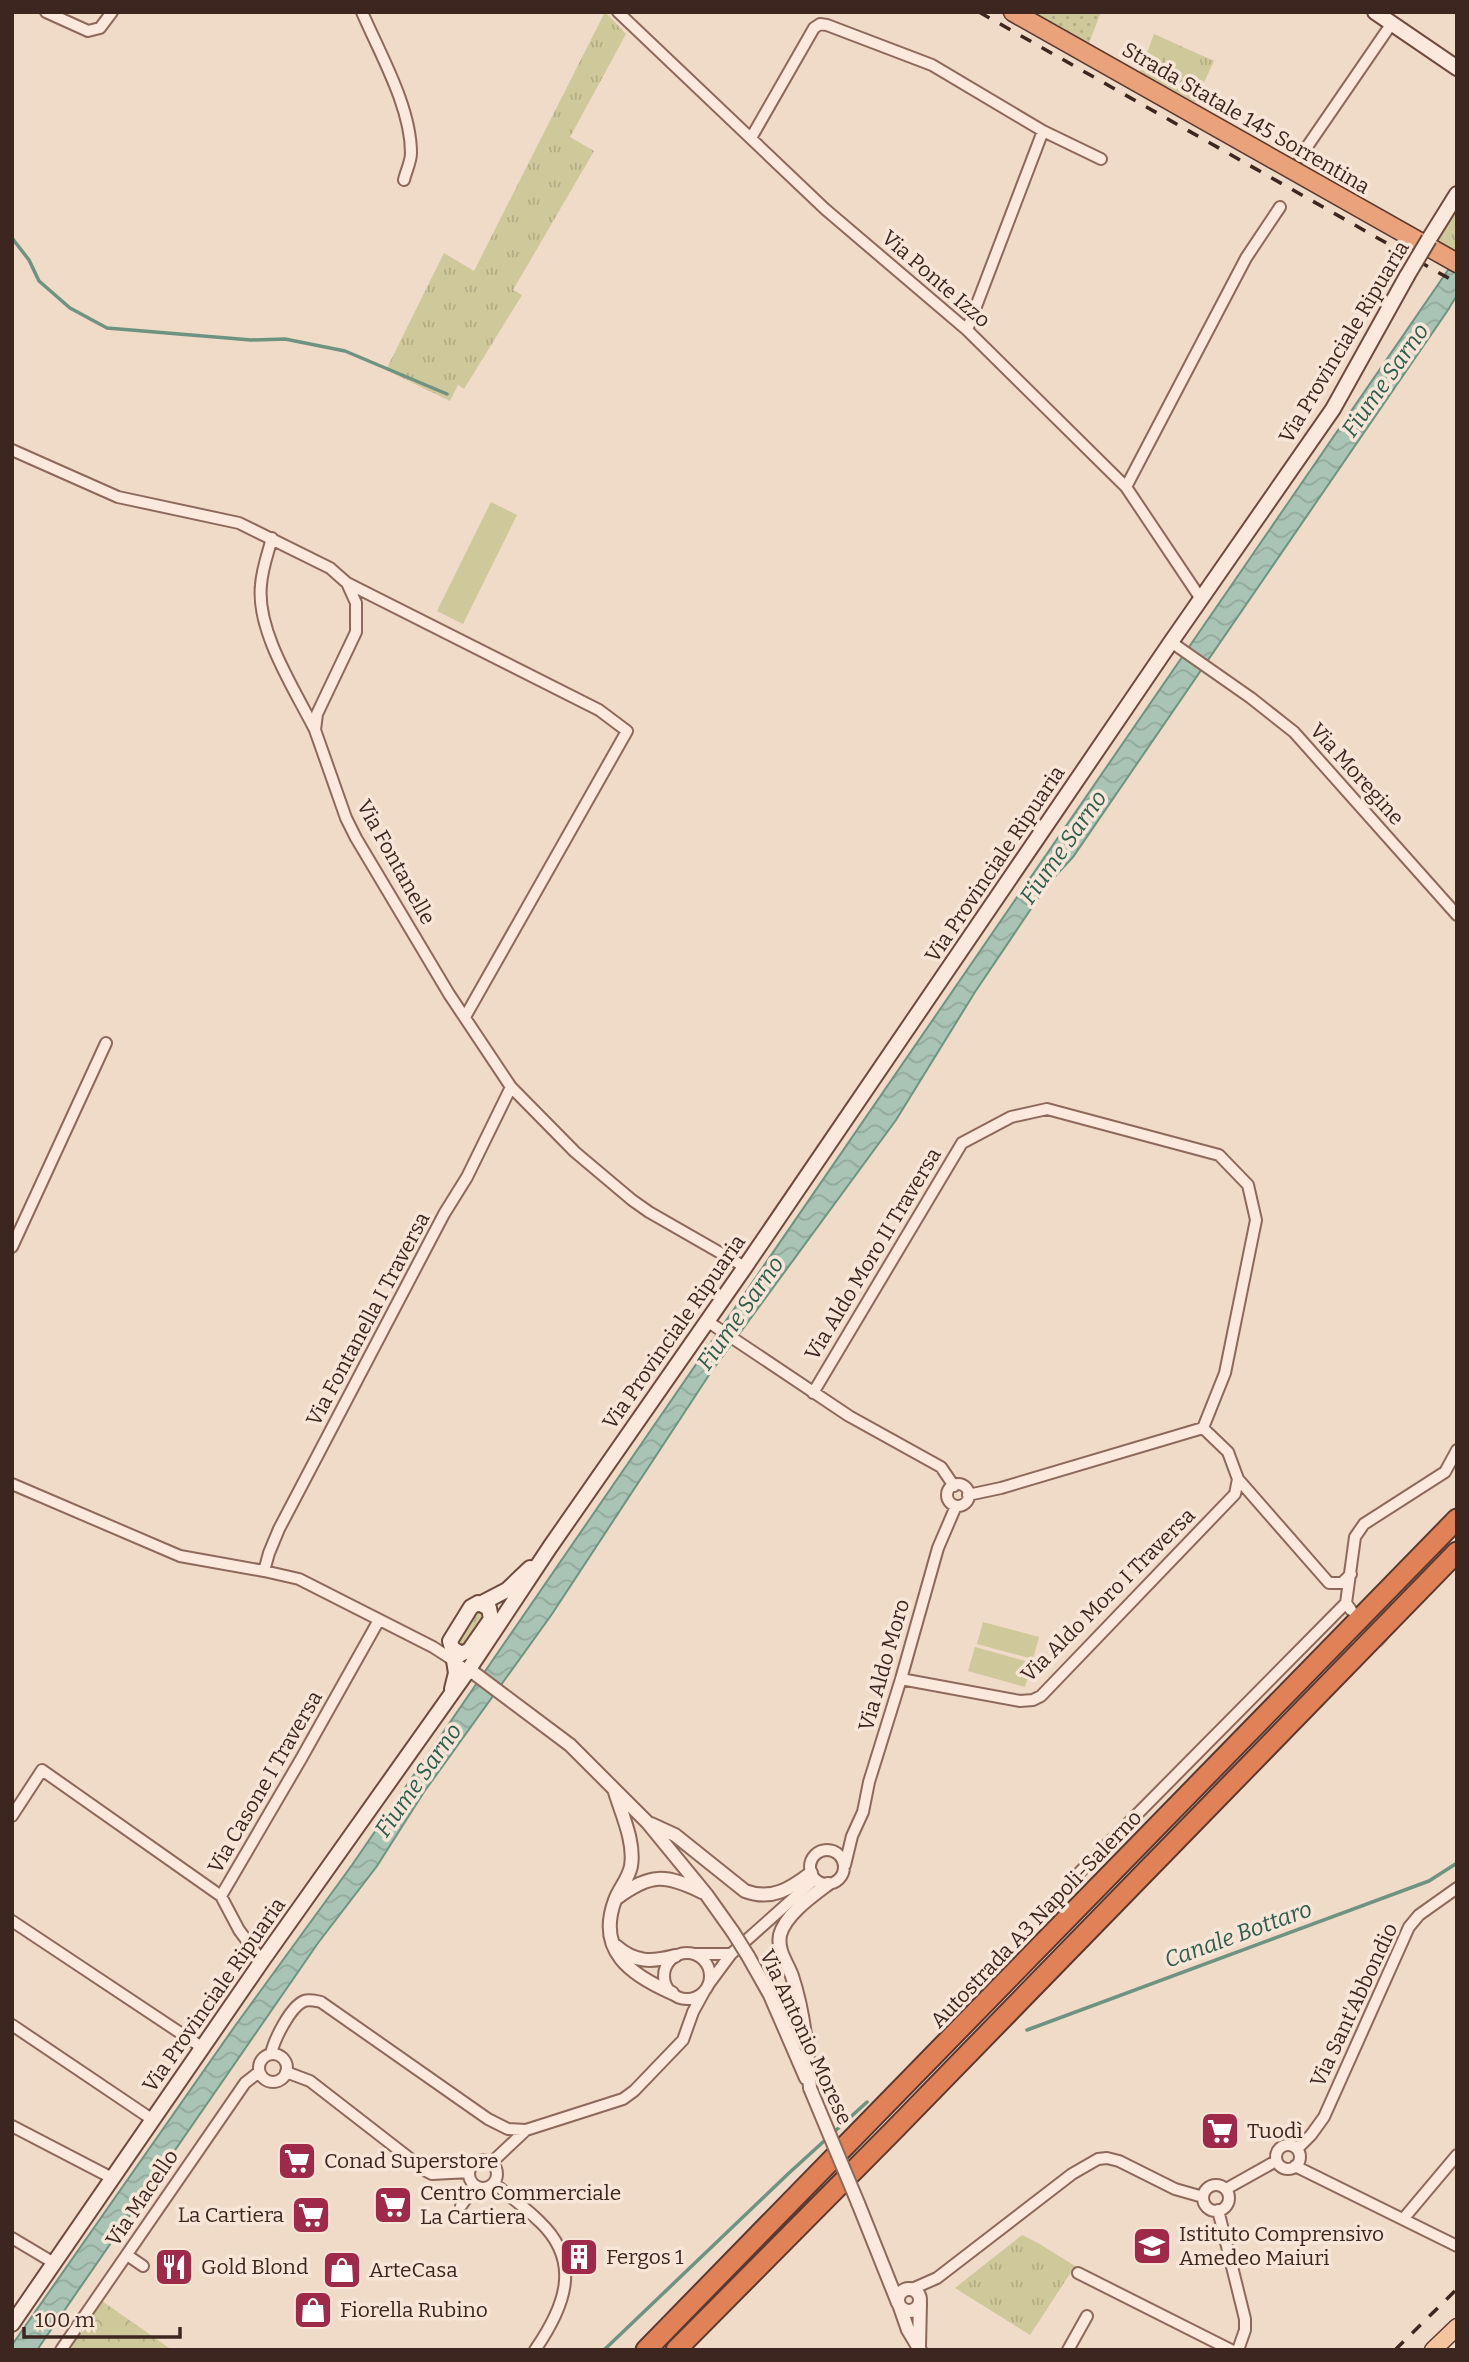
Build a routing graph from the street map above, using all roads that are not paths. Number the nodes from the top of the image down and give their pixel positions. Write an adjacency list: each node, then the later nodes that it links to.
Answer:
1 (46, 12): 2 (street)
2 (112, 12)
3 (362, 12): 13 (street)
4 (618, 12): 10 (street, Via Ponte Izzo)
5 (1013, 12): 16 (highway, Strada Statale 145 Sorrentina)
6 (1375, 12): 7 (main road)
7 (1392, 23): 8 (main road); 11 (street)
8 (1457, 68)
9 (1042, 131): 10 (street); 12 (street); 17 (street)
10 (751, 138): 17 (street, Via Ponte Izzo)
11 (1300, 158)
12 (1101, 159)
13 (404, 180)
14 (1457, 194): 22 (main road, Via Provinciale Ripuaria, bridge)
15 (1279, 207): 19 (street)
16 (1451, 260)
17 (967, 330): 19 (street, Via Ponte Izzo)
18 (12, 450): 20 (street)
19 (1126, 487): 22 (street, Via Ponte Izzo)
20 (271, 538): 21 (street); 24 (street, Via Fontanelle)
21 (347, 583): 24 (street); 26 (street)
22 (1201, 599): 23 (main road, Via Provinciale Ripuaria)
23 (1171, 642): 25 (street, Via Moregine); 30 (main road, Via Provinciale Ripuaria)
24 (315, 730): 26 (street, Via Fontanelle)
25 (1457, 915)
26 (465, 1017): 28 (street, Via Fontanelle)
27 (106, 1043): 29 (street)
28 (512, 1087): 30 (street, Via Fontanelle); 43 (street, Via Fontanella I Traversa)
29 (12, 1247)
30 (746, 1267): 31 (main road, Via Provinciale Ripuaria)
31 (710, 1323): 32 (street); 41 (main road, Via Provinciale Ripuaria)
32 (813, 1393): 33 (street, Via Aldo Moro II Traversa); 37 (street)
33 (1203, 1429): 35 (street); 38 (street)
34 (1457, 1450): 44 (street)
35 (1238, 1479): 44 (street); 51 (street, Via Aldo Moro I Traversa)
36 (12, 1484): 43 (street)
37 (954, 1486): 38 (street); 39 (street)
38 (968, 1495): 39 (street)
39 (956, 1506): 51 (street, Via Aldo Moro)
40 (1457, 1519): 114 (highway, Autostrada A3 Napoli-Salerno)
41 (550, 1547): 45 (main road, Via Provinciale Ripuaria); 48 (main road, Via Provinciale Ripuaria)
42 (1457, 1552): 115 (highway)
43 (264, 1571): 47 (street)
44 (1351, 1574): 58 (street)
45 (482, 1603): 46 (main road); 50 (main road, Via Provinciale Ripuaria)
46 (491, 1619): 48 (main road); 50 (main road, Via Provinciale Ripuaria)
47 (379, 1620): 49 (street); 63 (street, Via Casone I Traversa)
48 (487, 1641): 50 (main road)
49 (433, 1647): 50 (street); 50 (street)
50 (462, 1658): 52 (street, Via Antonio Morese); 70 (main road, Via Provinciale Ripuaria)
51 (901, 1679): 55 (street, Via Aldo Moro)
52 (614, 1789): 54 (street, Via Antonio Morese); 64 (street)
53 (12, 1816): 63 (street)
54 (647, 1822): 59 (street); 62 (street, Via Antonio Morese)
55 (852, 1836): 56 (street); 57 (street, Via Aldo Moro)
56 (826, 1849): 57 (street); 59 (street)
57 (845, 1865): 60 (street)
58 (1079, 1873)
59 (813, 1876): 60 (street); 68 (street)
60 (828, 1884): 79 (street)
61 (1457, 1888): 83 (street, Via Sant'Abbondio)
62 (706, 1894): 64 (street); 79 (street, Via Antonio Morese, bridge)
63 (221, 1896): 70 (street, Via Casone I Traversa)
64 (616, 1898): 66 (street)
65 (12, 1921): 75 (street)
66 (614, 1943): 69 (street); 72 (street)
67 (694, 1954): 68 (street); 69 (street); 71 (street)
68 (731, 1954): 71 (street)
69 (675, 1956): 72 (street)
70 (262, 1961): 75 (main road, Via Provinciale Ripuaria)
71 (706, 1987): 72 (street); 73 (street)
72 (674, 1995): 73 (street)
73 (690, 2022): 82 (street)
74 (12, 2025): 80 (street)
75 (203, 2048): 80 (main road, Via Provinciale Ripuaria)
76 (271, 2054): 77 (street); 78 (street); 82 (street)
77 (259, 2072): 78 (street); 99 (street, Via Macello)
78 (286, 2072): 88 (street)
79 (810, 2088): 102 (street, Via Antonio Morese, bridge)
80 (153, 2120): 89 (main road, Via Provinciale Ripuaria)
81 (12, 2126): 89 (street)
82 (526, 2130): 86 (street)
83 (1297, 2149): 85 (street, Via Sant'Abbondio); 87 (street)
84 (1457, 2155): 96 (street)
85 (1276, 2161): 87 (street); 92 (street, Via Sant'Abbondio)
86 (491, 2163): 88 (street); 90 (street)
87 (1295, 2166): 96 (street)
88 (469, 2172): 91 (street)
89 (112, 2178): 100 (main road, Via Provinciale Ripuaria)
90 (494, 2183): 91 (street); 113 (street)
91 (475, 2186): 94 (street)
92 (1226, 2189): 93 (street, Via Sant'Abbondio); 95 (street)
93 (1203, 2197): 95 (street); 104 (street)
94 (461, 2206)
95 (1218, 2210): 118 (street)
96 (1404, 2218): 98 (street)
97 (12, 2238): 100 (street)
98 (1457, 2246)
99 (127, 2255): 101 (street); 112 (street, Via Macello)
100 (54, 2263): 109 (main road, Via Provinciale Ripuaria)
101 (143, 2266)
102 (886, 2267): 105 (street, Via Antonio Morese); 107 (street, Via Antonio Morese)
103 (1078, 2273): 117 (street)
104 (937, 2278): 105 (street); 106 (street)
105 (911, 2288): 106 (street, Via Antonio Morese); 107 (street)
106 (920, 2301): 107 (street); 111 (street, Via Antonio Morese)
107 (899, 2305): 111 (street, Via Antonio Morese)
108 (1087, 2316): 116 (street)
109 (13, 2322)
110 (1457, 2326): 119 (main road)
111 (920, 2348)
112 (61, 2350)
113 (535, 2350)
114 (646, 2350)
115 (676, 2350)
116 (1068, 2350)
117 (1231, 2350)
118 (1238, 2350)
119 (1433, 2350)

